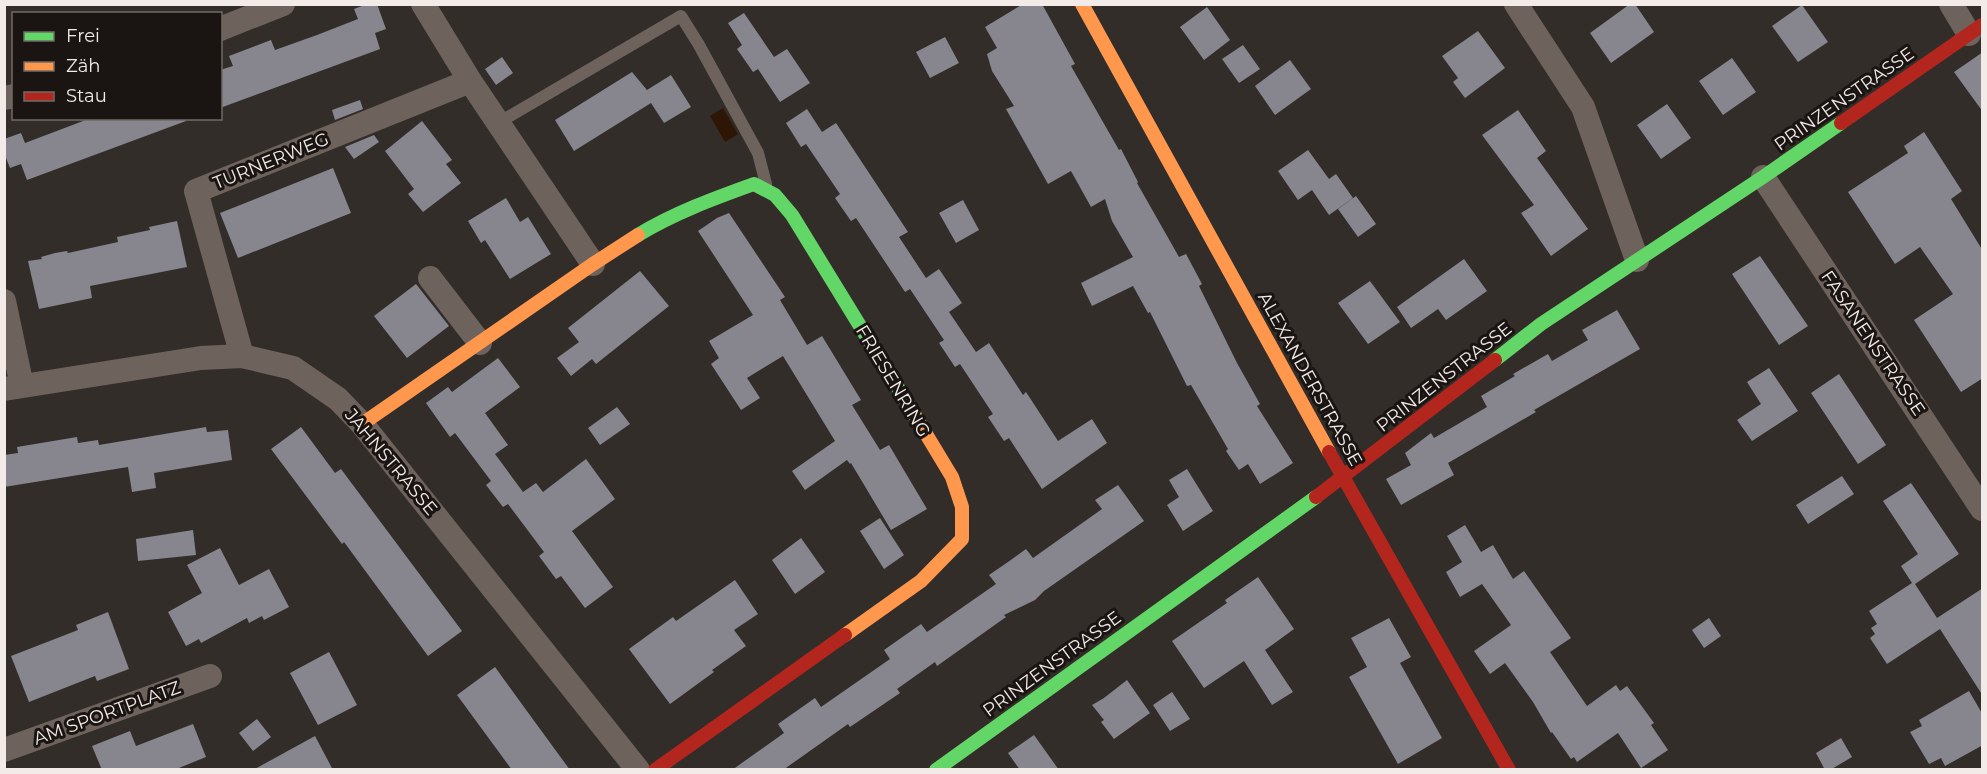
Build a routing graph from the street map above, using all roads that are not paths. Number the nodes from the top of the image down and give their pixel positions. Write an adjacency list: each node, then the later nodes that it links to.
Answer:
1 (283, 4): 6 (street)
2 (423, 4): 8 (street)
3 (1082, 4): 20 (street, ALEXANDERSTRASSE)
4 (1516, 4): 12 (street)
5 (1951, 4): 7 (street)
6 (222, 28)
7 (1976, 29): 10 (street, PRINZENSTRASSE)
8 (470, 81): 9 (street); 17 (street, TURNERWEG)
9 (498, 123): 11 (lane); 13 (street)
10 (1763, 177): 12 (street, PRINZENSTRASSE); 21 (street, FASANENSTRASSE)
11 (768, 191): 13 (street); 25 (street, FRIESENRING)
12 (1637, 260): 20 (street, PRINZENSTRASSE)
13 (593, 264): 16 (street)
14 (430, 278): 16 (street)
15 (4, 301): 18 (street)
16 (480, 343): 19 (street)
17 (242, 356): 18 (street, JAHNSTRASSE); 19 (street, JAHNSTRASSE)
18 (13, 388)
19 (362, 424): 24 (street, JAHNSTRASSE)
20 (1344, 477): 26 (street, PRINZENSTRASSE); 27 (street, ALEXANDERSTRASSE)
21 (1983, 509)
22 (210, 676): 23 (street, AM SPORTPLATZ)
23 (4, 750)
24 (638, 770)
25 (655, 770)
26 (936, 770)
27 (1509, 770)

